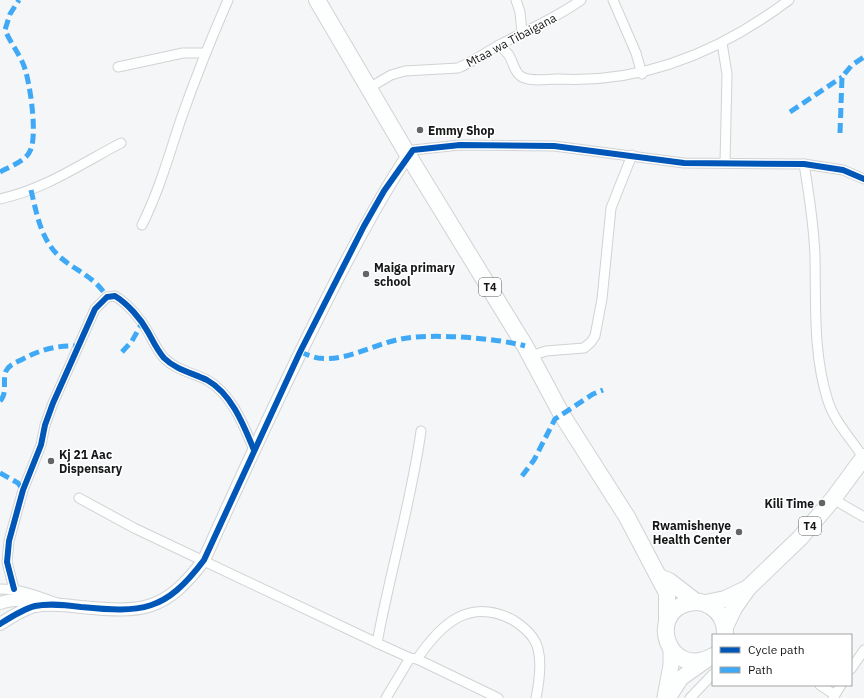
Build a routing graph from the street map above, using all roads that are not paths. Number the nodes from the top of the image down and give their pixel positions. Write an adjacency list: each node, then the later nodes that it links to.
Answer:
1 (228, 0): 10 (street)
2 (318, 0): 13 (highway, T4)
3 (516, 0): 7 (street)
4 (581, 0): 7 (street, Mtaa wa Tibaigana)
5 (613, 0): 12 (street)
6 (789, 0): 8 (street)
7 (522, 33): 9 (street, Mtaa wa Tibaigana)
8 (722, 43): 12 (street); 17 (street)
9 (499, 45): 12 (street); 13 (street, Mtaa wa Tibaigana)
10 (205, 54): 11 (street); 21 (street)
11 (118, 67)
12 (642, 74)
13 (369, 88): 15 (highway, T4)
14 (121, 143): 20 (street)
15 (408, 155): 16 (street); 22 (highway, T4); 24 (street)
16 (632, 155): 17 (street); 22 (street)
17 (725, 163): 18 (street)
18 (804, 164): 19 (street); 25 (street)
19 (864, 179)
20 (0, 199)
21 (142, 225)
22 (531, 356): 30 (highway, T4)
23 (421, 431): 41 (street)
24 (254, 450): 29 (street); 33 (street)
25 (864, 457): 27 (highway, T4)
26 (79, 498): 29 (street)
27 (833, 499): 28 (street); 32 (highway, T4)
28 (864, 517)
29 (204, 560): 36 (street); 41 (street)
30 (658, 576): 34 (highway, T4); 38 (highway, T4)
31 (0, 588): 33 (street)
32 (748, 588): 34 (highway, T4); 40 (highway, T4)
33 (14, 590): 36 (street)
34 (700, 602): 38 (highway, T4); 40 (highway, T4)
35 (0, 603): 37 (street)
36 (64, 605): 37 (street)
37 (35, 606): 39 (street)
38 (667, 620): 42 (highway, T4)
39 (0, 624)
40 (725, 631)
41 (377, 643): 45 (street)
42 (671, 650): 44 (highway); 54 (main road)
43 (864, 650): 46 (street)
44 (709, 658): 55 (main road)
45 (414, 659): 51 (street); 52 (street); 53 (street)
46 (852, 668)
47 (712, 675): 56 (street)
48 (821, 686): 50 (street)
49 (840, 686): 50 (street)
50 (834, 696)
51 (386, 698)
52 (498, 698)
53 (536, 698)
54 (664, 698)
55 (668, 698)
56 (690, 698)

